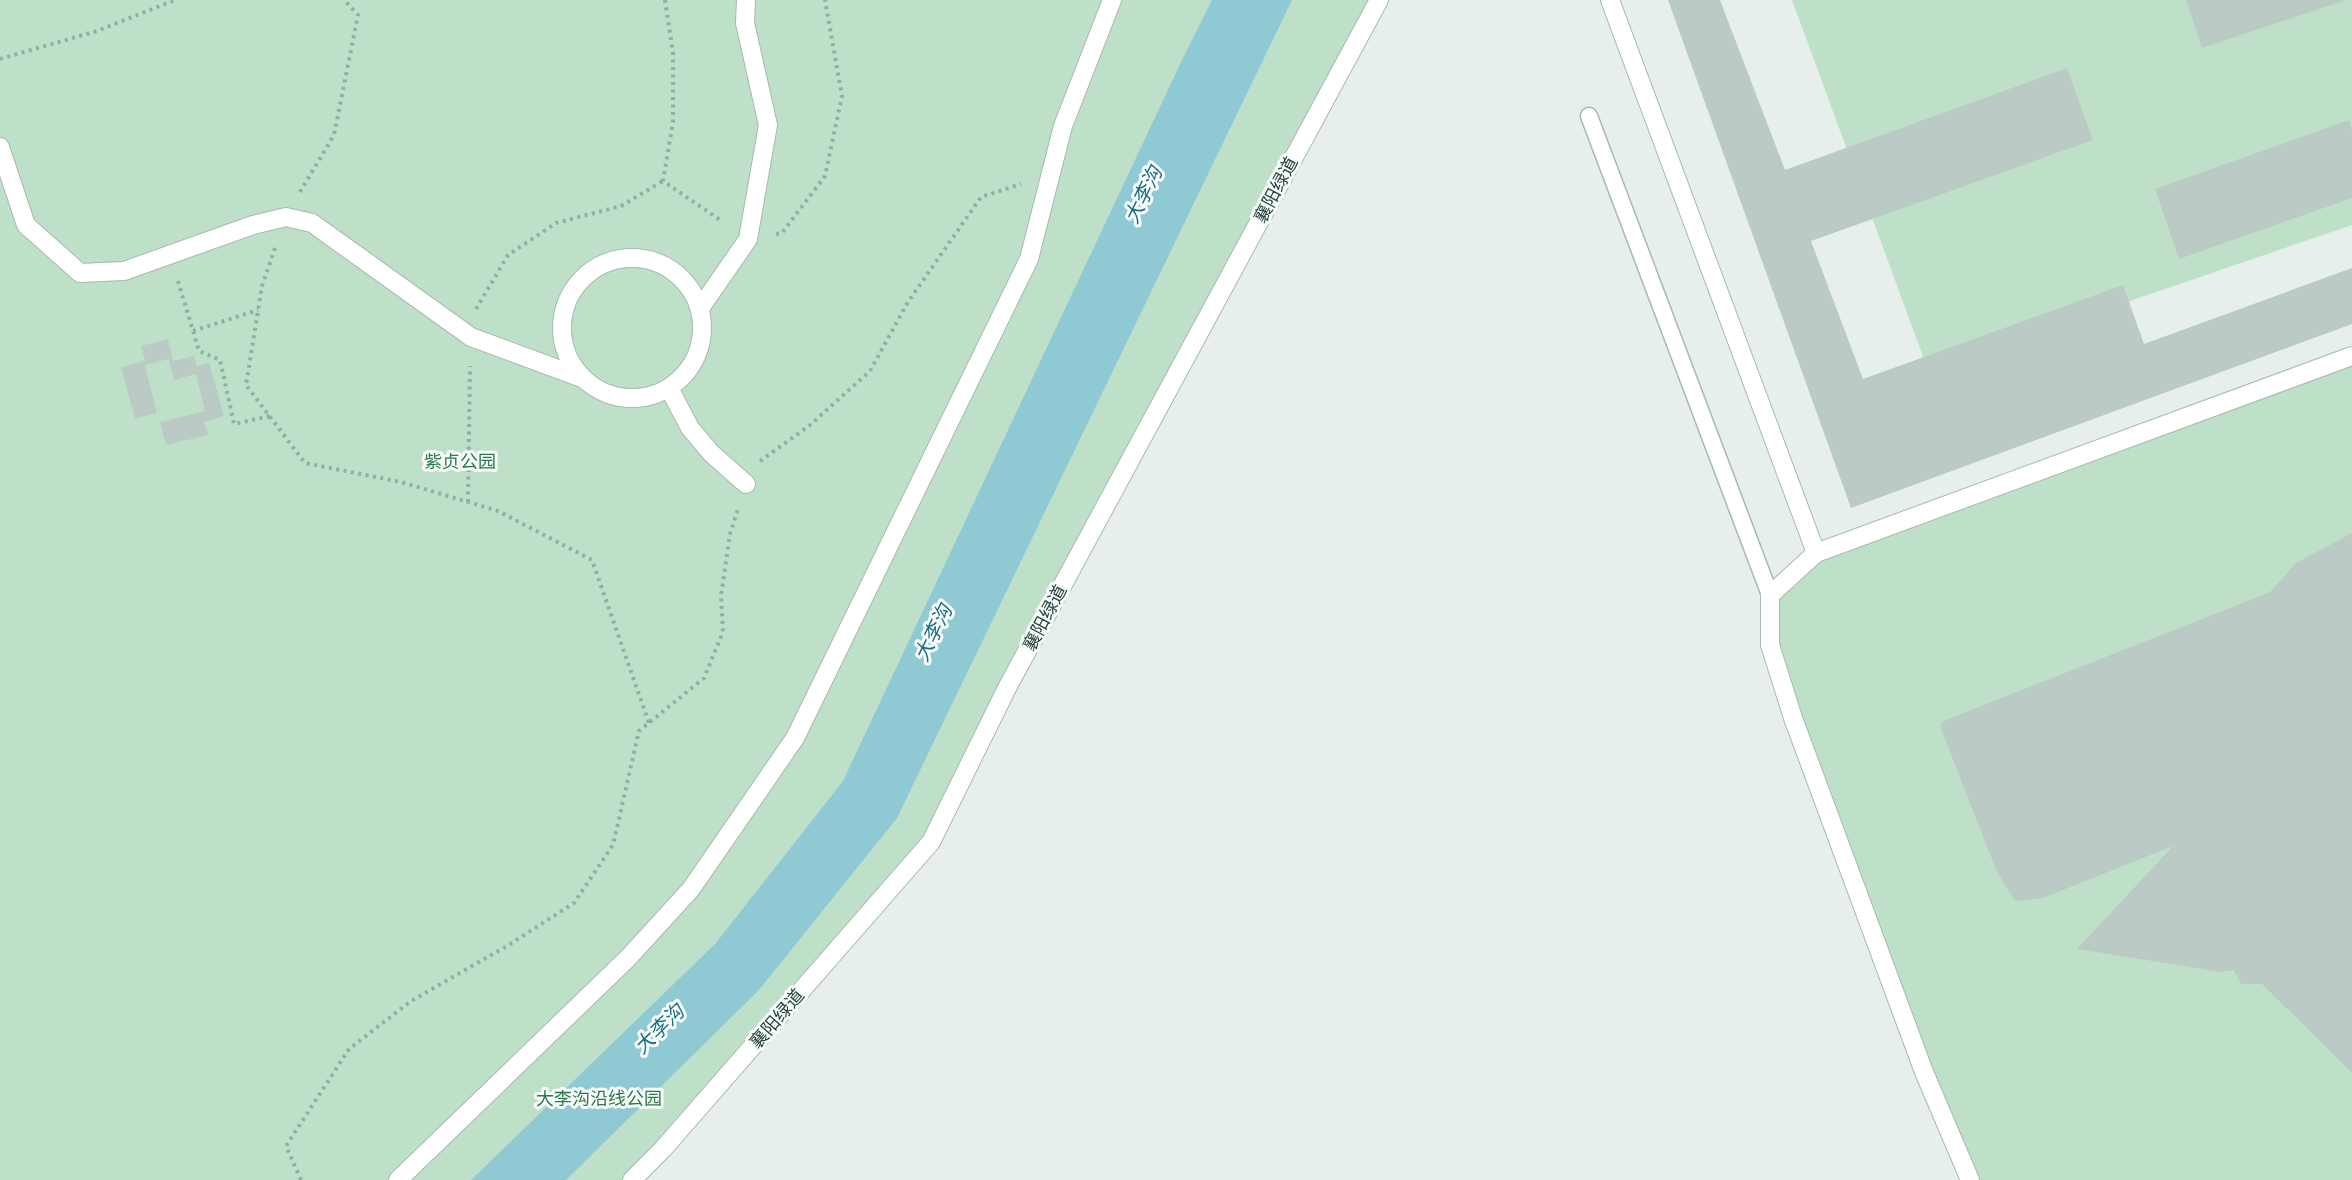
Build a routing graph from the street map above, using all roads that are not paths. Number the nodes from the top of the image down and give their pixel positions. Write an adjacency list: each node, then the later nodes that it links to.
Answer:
1 (746, 0): 7 (street)
2 (1112, 0): 14 (street)
3 (1379, 0): 15 (street, 襄阳绿道)
4 (1610, 0): 12 (street)
5 (1589, 116): 13 (lane)
6 (0, 147): 9 (street)
7 (700, 307): 9 (street); 10 (street)
8 (2352, 356): 12 (street)
9 (582, 378): 10 (street)
10 (669, 388): 11 (street)
11 (746, 484)
12 (1816, 553): 13 (street)
13 (1770, 595): 16 (street)
14 (398, 1180)
15 (632, 1180)
16 (1970, 1180)

